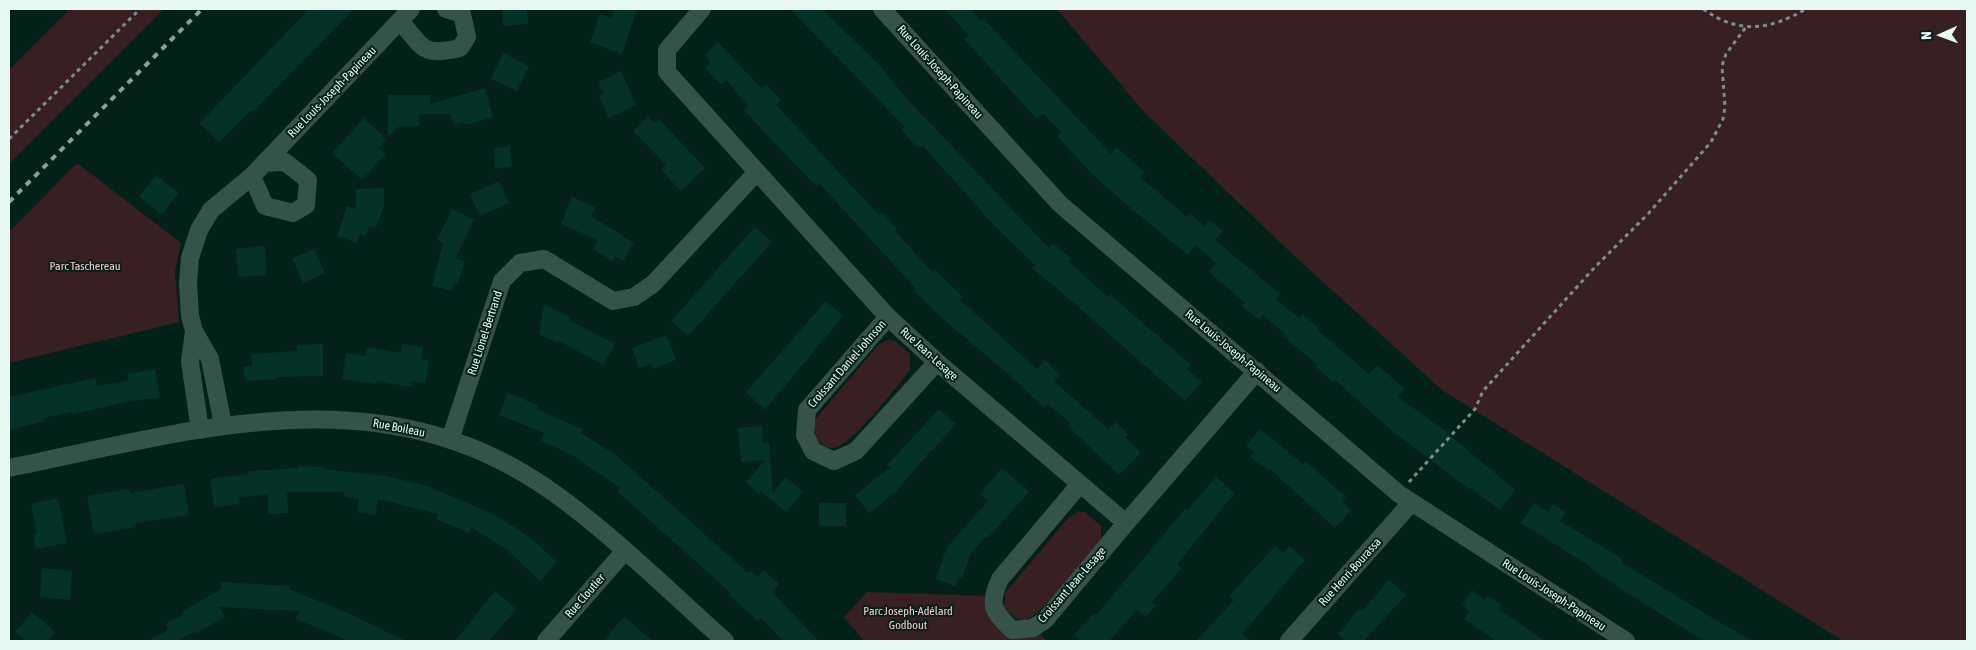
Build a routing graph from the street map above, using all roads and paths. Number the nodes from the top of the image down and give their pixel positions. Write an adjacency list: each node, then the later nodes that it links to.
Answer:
1 (140, 9): 9 (path)
2 (446, 9): 7 (street, Rue Louis-Joseph-Papineau)
3 (702, 9): 11 (street, Rue Jean-Lesage)
4 (882, 9): 16 (street, Rue Louis-Joseph-Papineau)
5 (1703, 9): 8 (path)
6 (1806, 9): 8 (path)
7 (406, 15): 10 (street, Rue Louis-Joseph-Papineau)
8 (1746, 27): 21 (path)
9 (9, 139)
10 (264, 162): 12 (street, Rue Louis-Joseph-Papineau); 12 (street)
11 (757, 172): 13 (street, Rue Jean-Lesage); 19 (street, Rue Lionel-Bertrand)
12 (252, 176): 14 (street, Rue Louis-Joseph-Papineau)
13 (888, 317): 15 (street, Rue Jean-Lesage); 15 (street, Croissant Daniel-Johnson)
14 (194, 331): 17 (street, Rue Louis-Joseph-Papineau); 18 (street, Rue Louis-Joseph-Papineau)
15 (936, 362): 22 (street, Rue Jean-Lesage)
16 (1257, 371): 23 (street, Rue Louis-Joseph-Papineau); 24 (street)
17 (223, 426): 18 (street, Rue Boileau); 19 (street, Rue Boileau)
18 (200, 430): 20 (street, Rue Boileau)
19 (450, 440): 25 (street, Rue Boileau)
20 (9, 468)
21 (1412, 479)
22 (1080, 484): 24 (street, Rue Jean-Lesage); 24 (street, Croissant Jean-Lesage)
23 (1411, 503): 28 (street, Rue Henri-Bourassa); 29 (street, Rue Louis-Joseph-Papineau)
24 (1126, 523)
25 (624, 552): 26 (street, Rue Cloutier); 27 (street, Rue Boileau)
26 (546, 641)
27 (725, 641)
28 (1289, 641)
29 (1626, 641)

